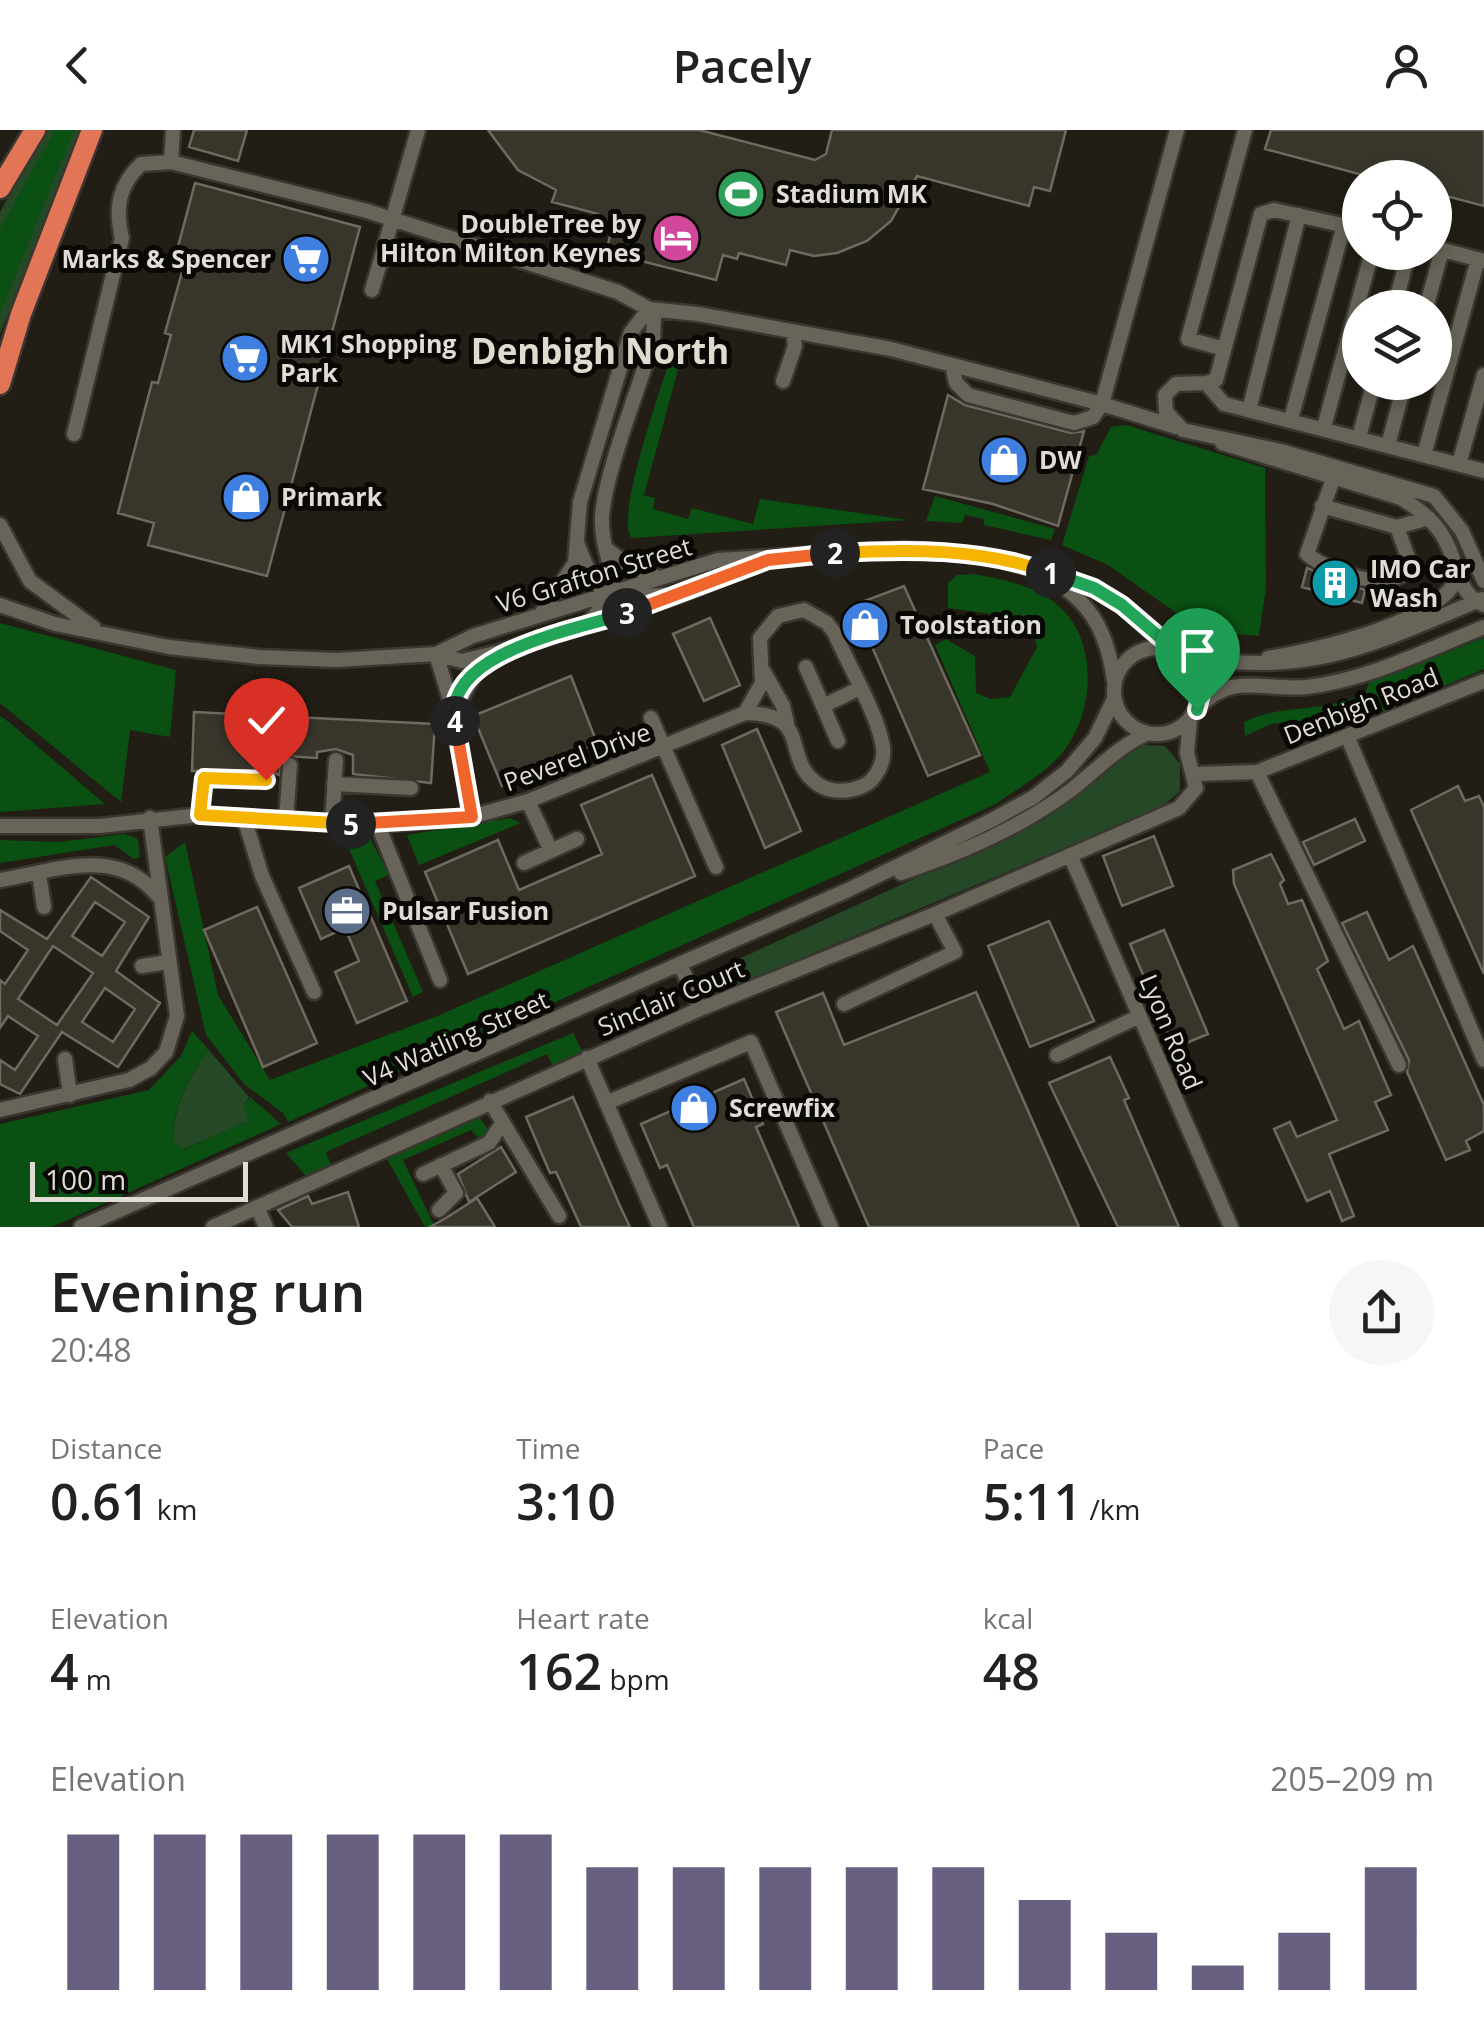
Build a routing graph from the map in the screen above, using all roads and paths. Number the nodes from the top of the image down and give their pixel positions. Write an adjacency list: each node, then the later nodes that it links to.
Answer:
1 (35, 130): 8 (highway)
2 (92, 130): 24 (highway)
3 (173, 130): 7 (street)
4 (418, 130): 10 (street)
5 (1178, 130): 27 (street)
6 (1244, 130): 19 (street)
7 (171, 162): 10 (street); 32 (street)
8 (0, 188)
9 (1299, 214): 11 (street); 19 (street); 28 (street)
10 (393, 220): 16 (street); 17 (street)
11 (1342, 225)
12 (1342, 232): 29 (street)
13 (1452, 252): 14 (street)
14 (1481, 260): 35 (street)
15 (1367, 270): 31 (street)
16 (372, 290)
17 (649, 310): 18 (street); 45 (street); 46 (street)
18 (793, 332): 20 (street); 22 (street)
19 (1224, 349): 23 (street)
20 (952, 365): 27 (street); 27 (street)
21 (1484, 375): 36 (street)
22 (783, 381)
23 (1206, 383): 28 (street); 30 (street)
24 (0, 384)
25 (1369, 400): 33 (street)
26 (1401, 400): 34 (street)
27 (1102, 404): 30 (street)
28 (1249, 410): 29 (street)
29 (1291, 419): 31 (street)
30 (1177, 427): 38 (street)
31 (1324, 427): 33 (street)
32 (74, 434)
33 (1359, 437): 34 (street)
34 (1388, 445): 35 (street)
35 (1424, 455): 36 (street)
36 (1460, 464): 37 (street)
37 (1484, 471)
38 (1335, 473): 39 (street); 41 (street); 42 (street)
39 (1387, 480): 40 (street); 42 (street)
40 (1434, 496): 48 (street); 52 (street)
41 (1322, 506): 44 (street); 44 (street)
42 (1429, 518): 44 (street); 50 (street)
43 (0, 524): 60 (street, V6 Grafton Street)
44 (1397, 527)
45 (578, 546): 53 (street); 57 (street)
46 (608, 550): 51 (street); 53 (street)
47 (768, 560): 49 (street, V6 Grafton Street); 51 (street, V6 Grafton Street); 54 (street, V6 Grafton Street)
48 (1484, 561)
49 (1025, 563): 62 (street, V6 Grafton Street); 68 (street, V6 Grafton Street)
50 (1458, 574): 55 (street); 64 (street)
51 (658, 578): 53 (street, V6 Grafton Street)
52 (1484, 581)
53 (608, 594): 54 (street); 57 (street, V6 Grafton Street); 59 (street)
54 (678, 596): 59 (street, V6 Grafton Street)
55 (1481, 602): 64 (street)
56 (0, 605): 60 (street, V6 Grafton Street)
57 (540, 615): 63 (street, V6 Grafton Street)
58 (1483, 626): 74 (street)
59 (583, 628): 61 (street, V6 Grafton Street)
60 (98, 631): 63 (street, V6 Grafton Street)
61 (499, 652): 63 (street, V6 Grafton Street); 72 (street)
62 (1176, 652): 64 (street); 68 (street); 74 (street)
63 (436, 654): 72 (street)
64 (1238, 665)
65 (806, 667): 71 (street)
66 (764, 672): 69 (street); 73 (street); 76 (street)
67 (1484, 680): 78 (street, Denbigh Road)
68 (1114, 682): 70 (street)
69 (858, 688): 71 (street); 76 (street)
70 (1114, 699): 77 (street); 105 (street, V4 Watling Street)
71 (822, 706): 79 (street)
72 (454, 713): 91 (street)
73 (745, 713): 76 (street); 80 (street, Peverel Drive)
74 (1194, 715): 77 (street); 81 (street)
75 (651, 718): 80 (street)
76 (787, 723)
77 (1153, 734): 81 (street); 105 (street, V4 Watling Street)
78 (1348, 738): 84 (street, Denbigh Road); 120 (street)
79 (838, 741)
80 (666, 748): 89 (street, Peverel Drive); 102 (street)
81 (1187, 753): 85 (street)
82 (336, 760): 87 (street)
83 (290, 765): 94 (street)
84 (1257, 772): 85 (street, Denbigh Road); 121 (street)
85 (1195, 774): 100 (street)
86 (266, 780): 90 (street)
87 (334, 784): 88 (street); 95 (street)
88 (411, 788)
89 (528, 801): 91 (street, Peverel Drive); 99 (street)
90 (200, 815): 92 (street, Peverel Drive); 93 (street, Peverel Drive)
91 (472, 817): 96 (street, Peverel Drive)
92 (150, 818): 97 (street, Peverel Drive); 106 (street)
93 (244, 818): 94 (street, Peverel Drive); 113 (street)
94 (286, 821): 95 (street, Peverel Drive)
95 (332, 824): 96 (street, Peverel Drive)
96 (378, 825): 112 (street)
97 (0, 826)
98 (577, 839): 99 (street)
99 (551, 851): 101 (street)
100 (1070, 855): 108 (street, Sinclair Court); 116 (street, Lyon Road)
101 (524, 863)
102 (716, 867)
103 (39, 874): 104 (street); 106 (street); 107 (street)
104 (0, 880)
105 (848, 890): 110 (street, V4 Watling Street)
106 (158, 896): 109 (street)
107 (44, 908)
108 (935, 914): 114 (street); 115 (street, Sinclair Court)
109 (168, 962): 111 (street); 122 (street)
110 (680, 964): 115 (street); 134 (street, V4 Watling Street)
111 (142, 966)
112 (440, 980)
113 (314, 992)
114 (844, 1004)
115 (700, 1009): 118 (street, Sinclair Court)
116 (1140, 1016): 117 (street); 139 (street, Lyon Road)
117 (1056, 1055)
118 (587, 1058): 123 (street, Sinclair Court); 124 (street)
119 (64, 1059): 122 (street)
120 (1484, 1060)
121 (1399, 1065)
122 (70, 1095): 125 (street)
123 (490, 1101): 126 (street); 131 (street, Sinclair Court)
124 (606, 1103): 137 (street); 138 (street)
125 (0, 1110)
126 (501, 1125): 127 (street); 129 (street)
127 (441, 1165): 128 (street); 132 (street)
128 (422, 1174)
129 (536, 1181): 130 (street); 133 (street)
130 (528, 1198)
131 (257, 1207): 135 (street, Sinclair Court); 136 (street)
132 (439, 1210)
133 (559, 1216)
134 (81, 1227)
135 (213, 1227)
136 (266, 1227)
137 (660, 1227)
138 (831, 1227)
139 (1231, 1227)

